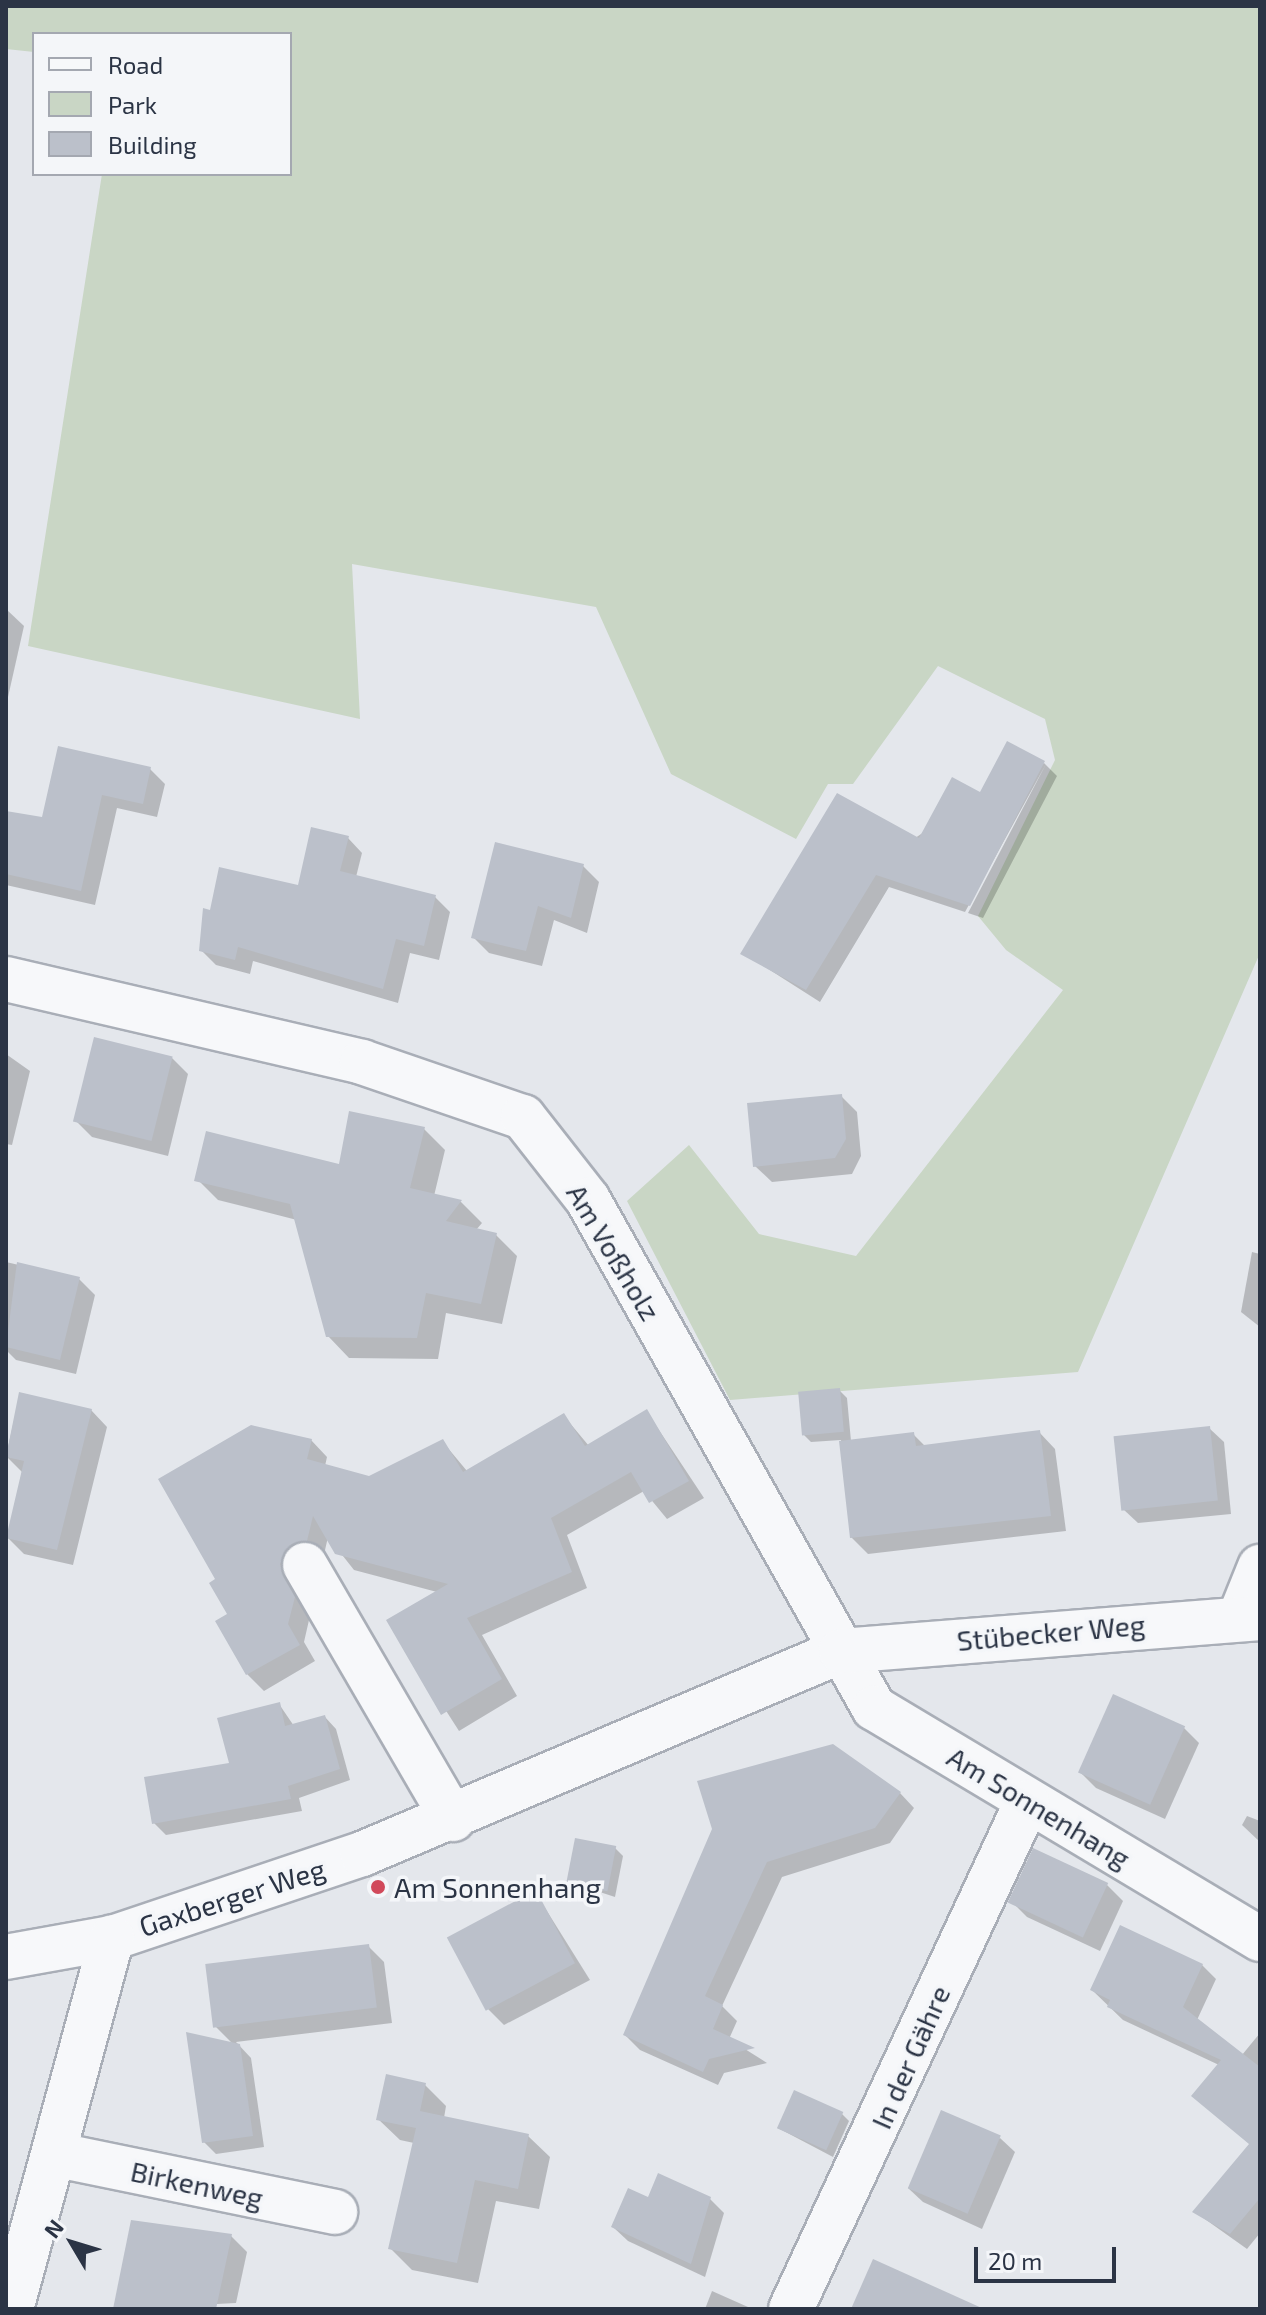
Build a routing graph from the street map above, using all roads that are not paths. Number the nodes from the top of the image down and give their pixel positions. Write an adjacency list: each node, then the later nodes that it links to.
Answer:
1 (6, 979): 5 (street, Am Voßholz)
2 (305, 1565): 7 (street)
3 (1260, 1567): 4 (street)
4 (1251, 1616): 5 (street, Stübecker Weg)
5 (841, 1651): 6 (street, Am Sonnenhang); 7 (street, Gaxberger Weg)
6 (1027, 1802): 9 (street, Am Sonnenhang); 14 (street, In der Gähre)
7 (453, 1819): 8 (street, Gaxberger Weg)
8 (112, 1938): 10 (street, Gaxberger Weg); 11 (street)
9 (1260, 1939)
10 (6, 1957)
11 (58, 2155): 12 (street, Birkenweg); 13 (street)
12 (335, 2212)
13 (11, 2297)
14 (791, 2309)

